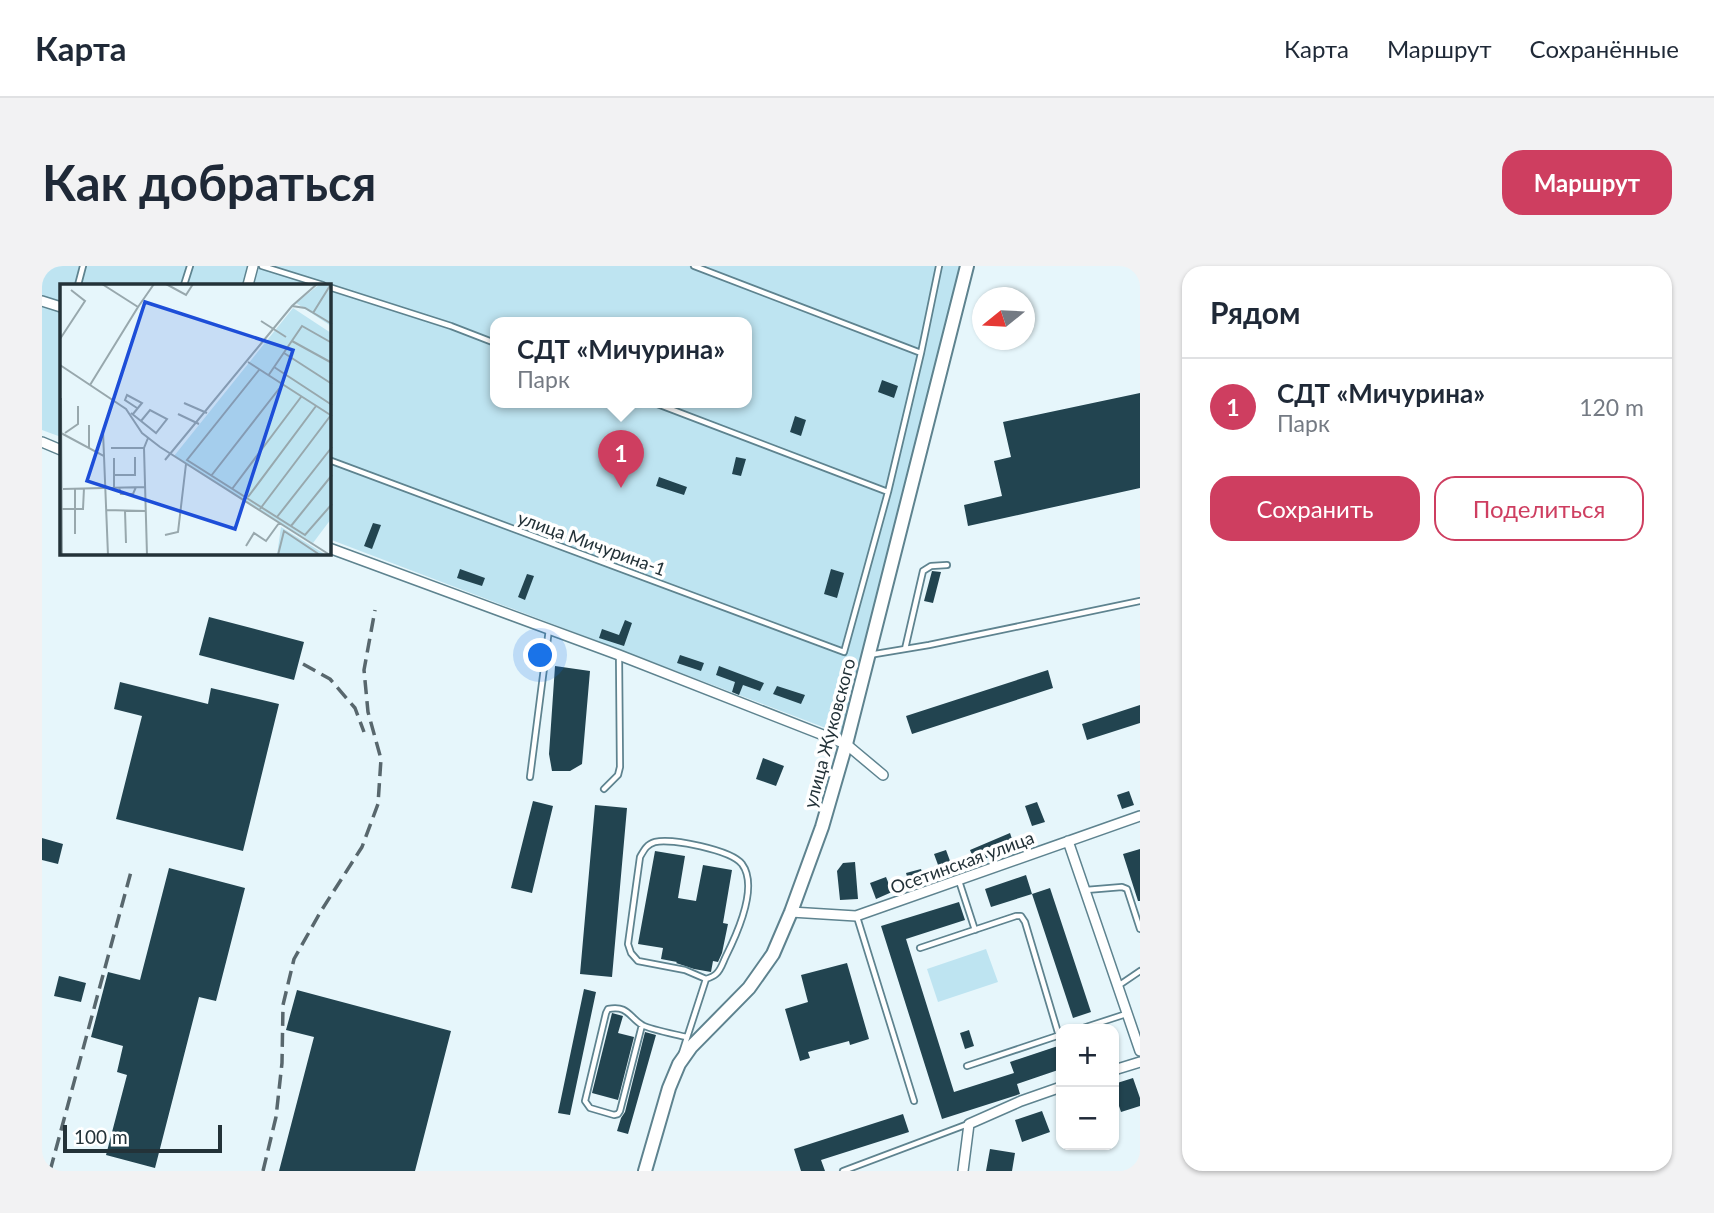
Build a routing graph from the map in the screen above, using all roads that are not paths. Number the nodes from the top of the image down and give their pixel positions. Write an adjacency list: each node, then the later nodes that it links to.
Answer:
1 (83, 266): 8 (lane)
2 (190, 266): 9 (lane)
3 (253, 266): 10 (street)
4 (262, 266): 11 (lane)
5 (694, 266): 16 (lane)
6 (939, 266): 16 (lane)
7 (967, 266): 28 (main road, улица Жуковского)
8 (78, 284)
9 (184, 284)
10 (248, 284)
11 (320, 284)
12 (331, 288): 15 (lane)
13 (42, 301): 14 (street)
14 (60, 307)
15 (490, 341)
16 (921, 354): 21 (lane)
17 (668, 408): 21 (lane)
18 (42, 442): 19 (street)
19 (60, 450)
20 (331, 461): 21 (lane, улица Мичурина-1)
21 (888, 492)
22 (331, 549): 25 (street)
23 (947, 565): 26 (lane)
24 (1140, 601): 26 (lane)
25 (549, 629): 27 (street); 31 (lane)
26 (905, 649): 28 (lane)
27 (619, 655): 29 (street); 32 (lane)
28 (869, 655): 29 (main road, улица Жуковского)
29 (846, 744): 30 (street); 37 (main road, улица Жуковского)
30 (883, 775)
31 (530, 777)
32 (604, 789)
33 (1140, 816): 34 (street, Осетинская улица)
34 (1068, 841): 35 (street, Осетинская улица); 36 (street)
35 (958, 880): 38 (street, Осетинская улица); 40 (lane)
36 (1084, 890): 39 (lane); 44 (street)
37 (791, 912): 38 (street, Осетинская улица); 53 (main road, улица Жуковского)
38 (856, 916): 57 (lane)
39 (1140, 929)
40 (975, 930): 41 (lane); 46 (lane)
41 (920, 948)
42 (1140, 971): 44 (lane)
43 (706, 979): 43 (lane); 49 (lane)
44 (1117, 986): 45 (street)
45 (1127, 1014): 47 (lane); 51 (street)
46 (1056, 1024)
47 (1096, 1024)
48 (642, 1025): 48 (lane); 49 (lane)
49 (686, 1037): 53 (lane)
50 (1056, 1037): 54 (lane)
51 (1140, 1051)
52 (1140, 1062): 55 (street)
53 (679, 1064): 59 (main road, улица Жуковского)
54 (967, 1066)
55 (1119, 1068)
56 (1056, 1089): 58 (street)
57 (914, 1101)
58 (969, 1124): 60 (lane); 61 (street)
59 (645, 1171)
60 (843, 1171)
61 (962, 1171)

